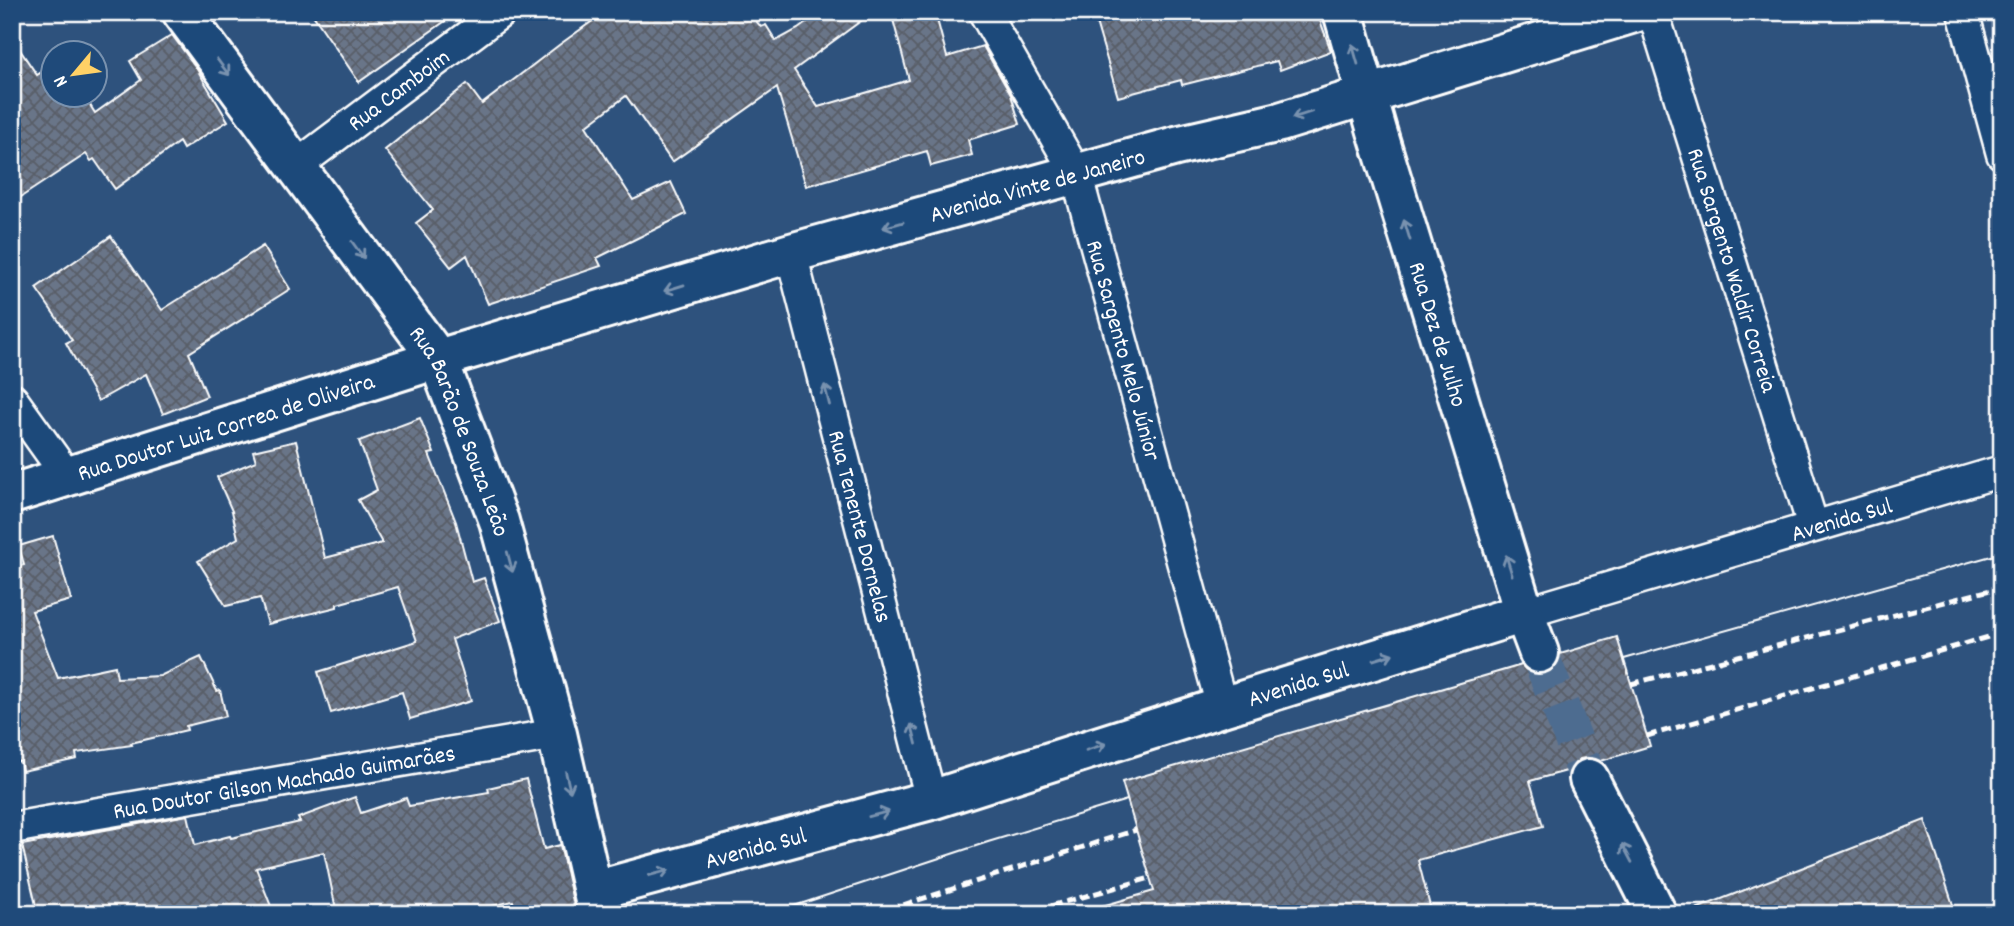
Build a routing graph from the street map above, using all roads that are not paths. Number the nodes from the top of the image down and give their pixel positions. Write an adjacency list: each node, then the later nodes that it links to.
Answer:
1 (182, 12): 10 (street, Rua Barão de Souza Leão, one-way to 10)
2 (501, 12): 10 (street, Rua Camboim)
3 (984, 12): 11 (street, Rua Sargento Melo Júnior)
4 (1343, 12): 8 (street, Rua Dez de Julho, one-way to 4)
5 (1637, 12): 8 (street, Avenida Vinte de Janeiro)
6 (1653, 12): 18 (street, Rua Sargento Waldir Correia)
7 (1963, 12): 9 (street)
8 (1367, 95): 11 (street, Avenida Vinte de Janeiro, one-way to 11); 19 (street, Rua Dez de Julho, one-way to 8)
9 (2002, 154)
10 (296, 166): 13 (street, Rua Barão de Souza Leão, one-way to 13)
11 (1076, 173): 12 (street, Avenida Vinte de Janeiro, one-way to 12); 21 (street, Rua Sargento Melo Júnior)
12 (791, 253): 13 (street, Avenida Vinte de Janeiro, one-way to 13); 24 (street, Rua Tenente Dornelas, one-way to 12)
13 (438, 359): 16 (street, Rua Doutor Luiz Correa de Oliveira); 22 (street, Rua Barão de Souza Leão, one-way to 22)
14 (12, 399): 16 (street)
15 (2002, 471): 18 (street, Avenida Sul)
16 (67, 476): 17 (street, Rua Doutor Luiz Correa de Oliveira)
17 (12, 494)
18 (1813, 527): 19 (street, Avenida Sul)
19 (1524, 614): 20 (street, Rua Dez de Julho); 21 (street, Avenida Sul, one-way to 19)
20 (1539, 653)
21 (1222, 707): 24 (street, Avenida Sul, one-way to 21)
22 (557, 734): 25 (street, Rua Doutor Gilson Machado Guimarães); 26 (street, Rua Barão de Souza Leão, one-way to 26)
23 (1589, 779): 27 (street, one-way to 23)
24 (931, 800): 26 (street, Avenida Sul, one-way to 24)
25 (12, 828)
26 (596, 902)
27 (1657, 914)

